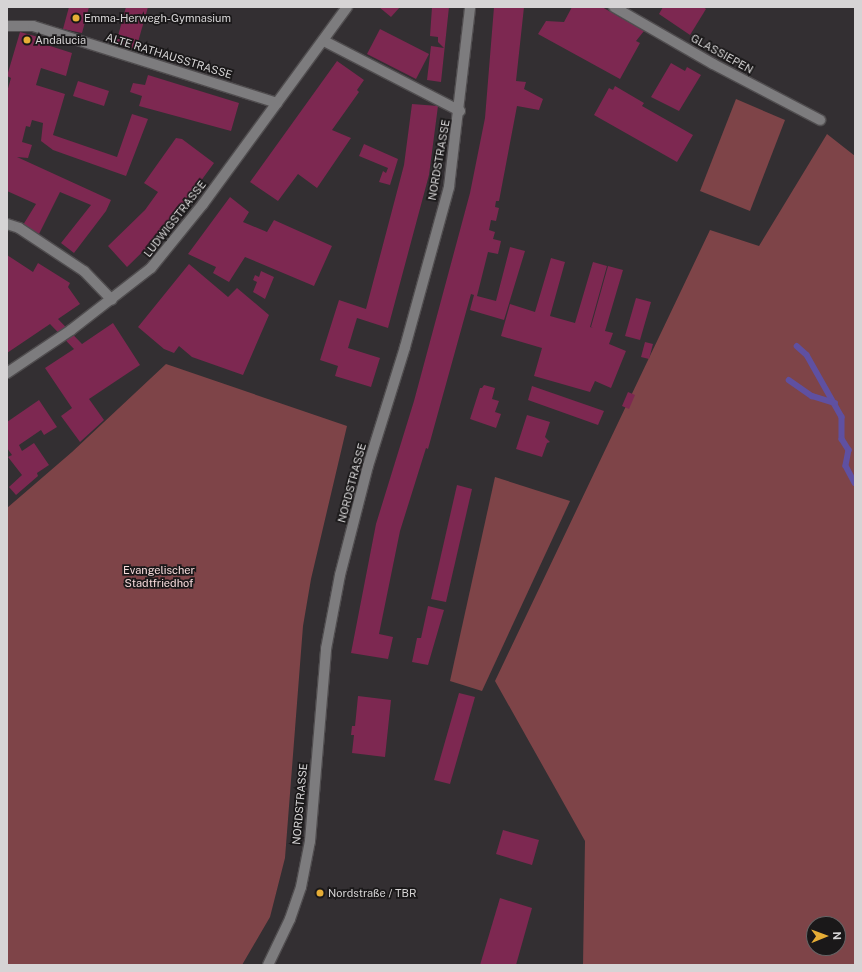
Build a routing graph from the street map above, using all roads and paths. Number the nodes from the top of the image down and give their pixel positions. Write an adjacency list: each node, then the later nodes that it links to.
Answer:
1 (347, 7): 5 (street, LUDWIGSTRASSE)
2 (470, 7): 7 (street, NORDSTRASSE)
3 (614, 7): 8 (street, GLASSIEPEN)
4 (7, 26): 6 (street, ALTE RATHAUSSTRASSE)
5 (324, 40): 6 (street, LUDWIGSTRASSE); 7 (street)
6 (277, 103): 10 (street, LUDWIGSTRASSE)
7 (460, 111): 12 (street, NORDSTRASSE)
8 (820, 120)
9 (7, 224): 10 (street)
10 (112, 300): 11 (street, LUDWIGSTRASSE)
11 (7, 373)
12 (268, 965)

